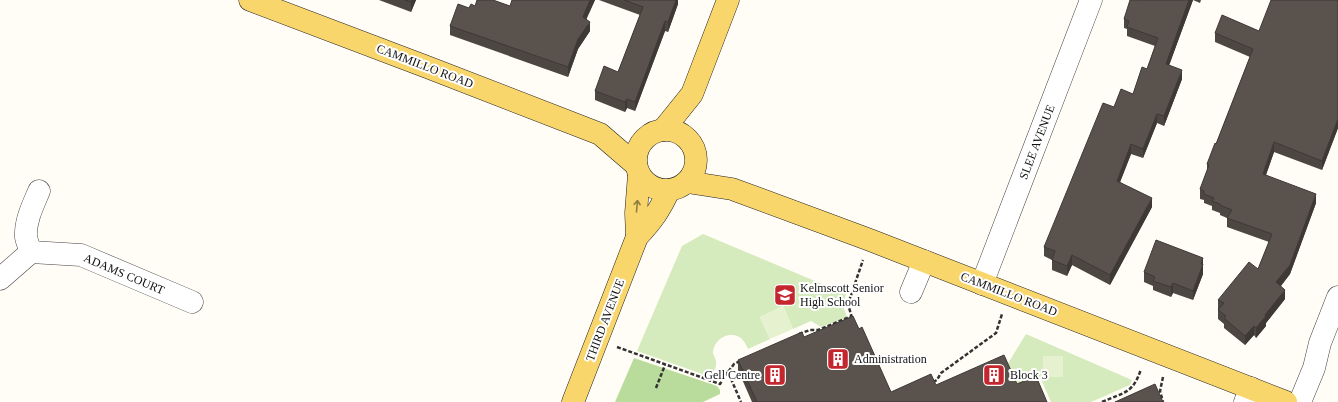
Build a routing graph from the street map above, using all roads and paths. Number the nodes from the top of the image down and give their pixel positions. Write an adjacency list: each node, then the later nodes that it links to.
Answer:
1 (250, 0): 6 (main road, CAMMILLO ROAD)
2 (728, 0): 4 (main road)
3 (1092, 0): 17 (street, SLEE AVENUE)
4 (692, 94): 5 (main road); 7 (main road)
5 (655, 133): 6 (main road, CAMMILLO ROAD); 7 (main road); 8 (main road)
6 (600, 134): 8 (main road, CAMMILLO ROAD)
7 (694, 151): 9 (main road); 10 (main road, CAMMILLO ROAD)
8 (638, 169): 9 (main road); 12 (main road, THIRD AVENUE, one-way to 8)
9 (678, 186): 10 (main road, CAMMILLO ROAD); 12 (main road, THIRD AVENUE)
10 (732, 189): 13 (main road, CAMMILLO ROAD)
11 (39, 191): 14 (street)
12 (637, 237): 25 (main road, THIRD AVENUE)
13 (870, 240): 15 (main road, CAMMILLO ROAD); 22 (path)
14 (31, 252): 16 (street); 21 (street, ADAMS COURT)
15 (924, 261): 17 (main road, CAMMILLO ROAD); 18 (street)
16 (0, 279)
17 (982, 284): 19 (main road, CAMMILLO ROAD)
18 (911, 292)
19 (1010, 295): 26 (main road, CAMMILLO ROAD); 31 (path)
20 (1338, 297): 43 (street)
21 (192, 302)
22 (852, 316): 23 (path); 24 (path)
23 (855, 323)
24 (795, 336)
25 (597, 340): 28 (path); 38 (main road, THIRD AVENUE)
26 (1170, 358): 36 (main road, CAMMILLO ROAD); 41 (path)
27 (741, 360): 30 (path)
28 (665, 365): 30 (path); 33 (path)
29 (1141, 369): 35 (path)
30 (728, 372): 39 (path)
31 (935, 381): 32 (path); 34 (path)
32 (929, 384)
33 (656, 388)
34 (938, 388)
35 (1121, 393): 37 (path); 40 (path)
36 (1248, 395): 42 (main road, CAMMILLO ROAD)
37 (1123, 398)
38 (573, 402)
39 (741, 402)
40 (1102, 402)
41 (1163, 402)
42 (1286, 402)
43 (1300, 402)

